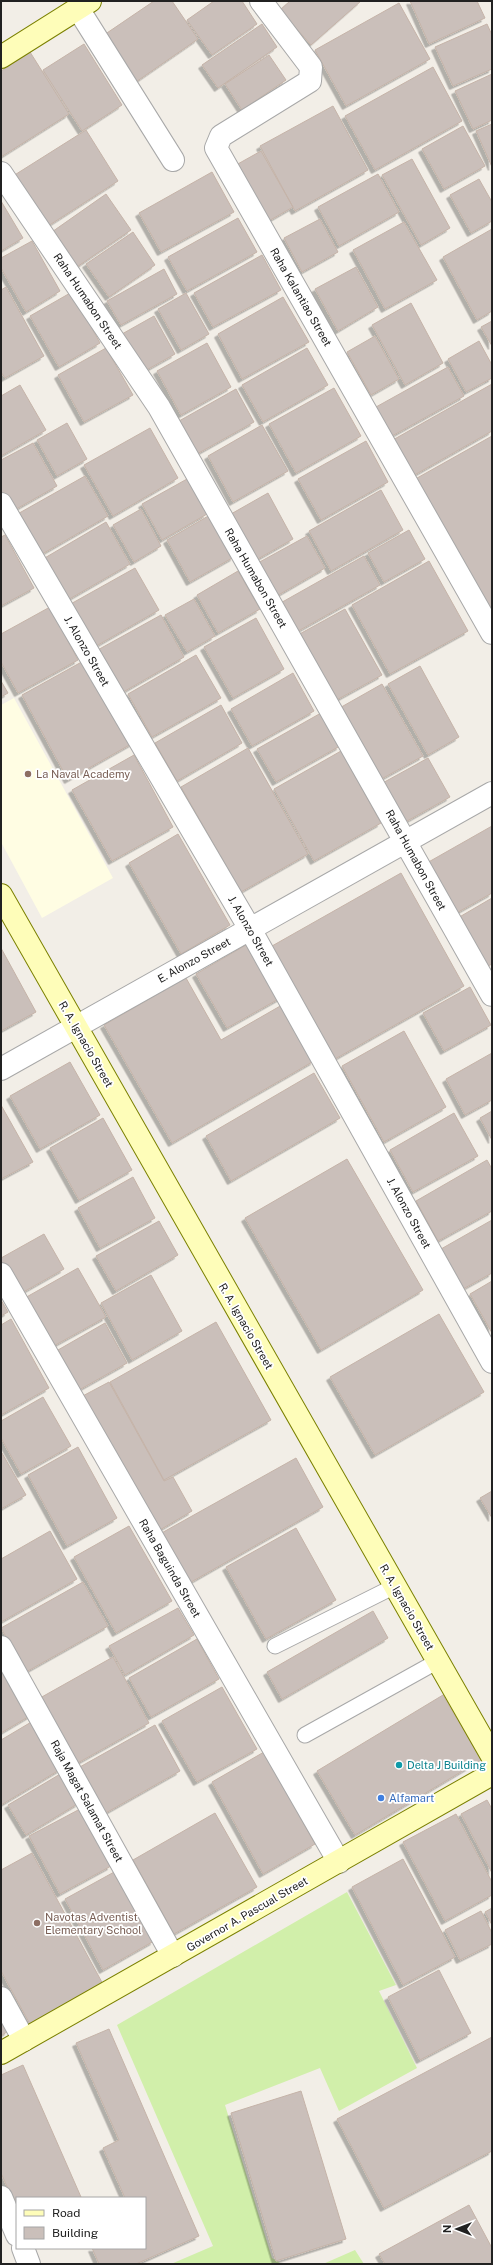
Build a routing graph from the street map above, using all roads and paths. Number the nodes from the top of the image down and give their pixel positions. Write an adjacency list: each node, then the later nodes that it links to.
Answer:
1 (261, 1): 7 (street, Raha Kalantiao Street)
2 (85, 4): 3 (street); 4 (street)
3 (1, 57)
4 (173, 160)
5 (1, 173): 9 (street, Raha Humabon Street)
6 (1, 504): 11 (street, J. Alonzo Street)
7 (492, 633)
8 (492, 793): 9 (street, E. Alonzo Street)
9 (406, 841): 11 (street, E. Alonzo Street); 12 (street, Raha Humabon Street)
10 (1, 895): 13 (street, R. A. Ignacio Street)
11 (250, 929): 13 (street, E. Alonzo Street); 16 (street, J. Alonzo Street)
12 (492, 995)
13 (76, 1027): 14 (street, E. Alonzo Street); 17 (street, R. A. Ignacio Street)
14 (1, 1069)
15 (1, 1274): 24 (street, Raha Baguinda Street)
16 (492, 1362)
17 (395, 1586): 18 (lane); 20 (street, R. A. Ignacio Street)
18 (274, 1646)
19 (1, 1647): 25 (street, Raja Magat Salamat Street)
20 (438, 1661): 21 (lane); 22 (street, R. A. Ignacio Street)
21 (305, 1735)
22 (492, 1756)
23 (492, 1774): 24 (street, Governor A. Pascual Street)
24 (338, 1862): 25 (street, Governor A. Pascual Street)
25 (172, 1956): 27 (street, Governor A. Pascual Street)
26 (1, 1998): 27 (street)
27 (24, 2040): 28 (street, Governor A. Pascual Street)
28 (1, 2052)
29 (1, 2197): 30 (street)
30 (16, 2233)
31 (23, 2249): 32 (street)
32 (29, 2264)

